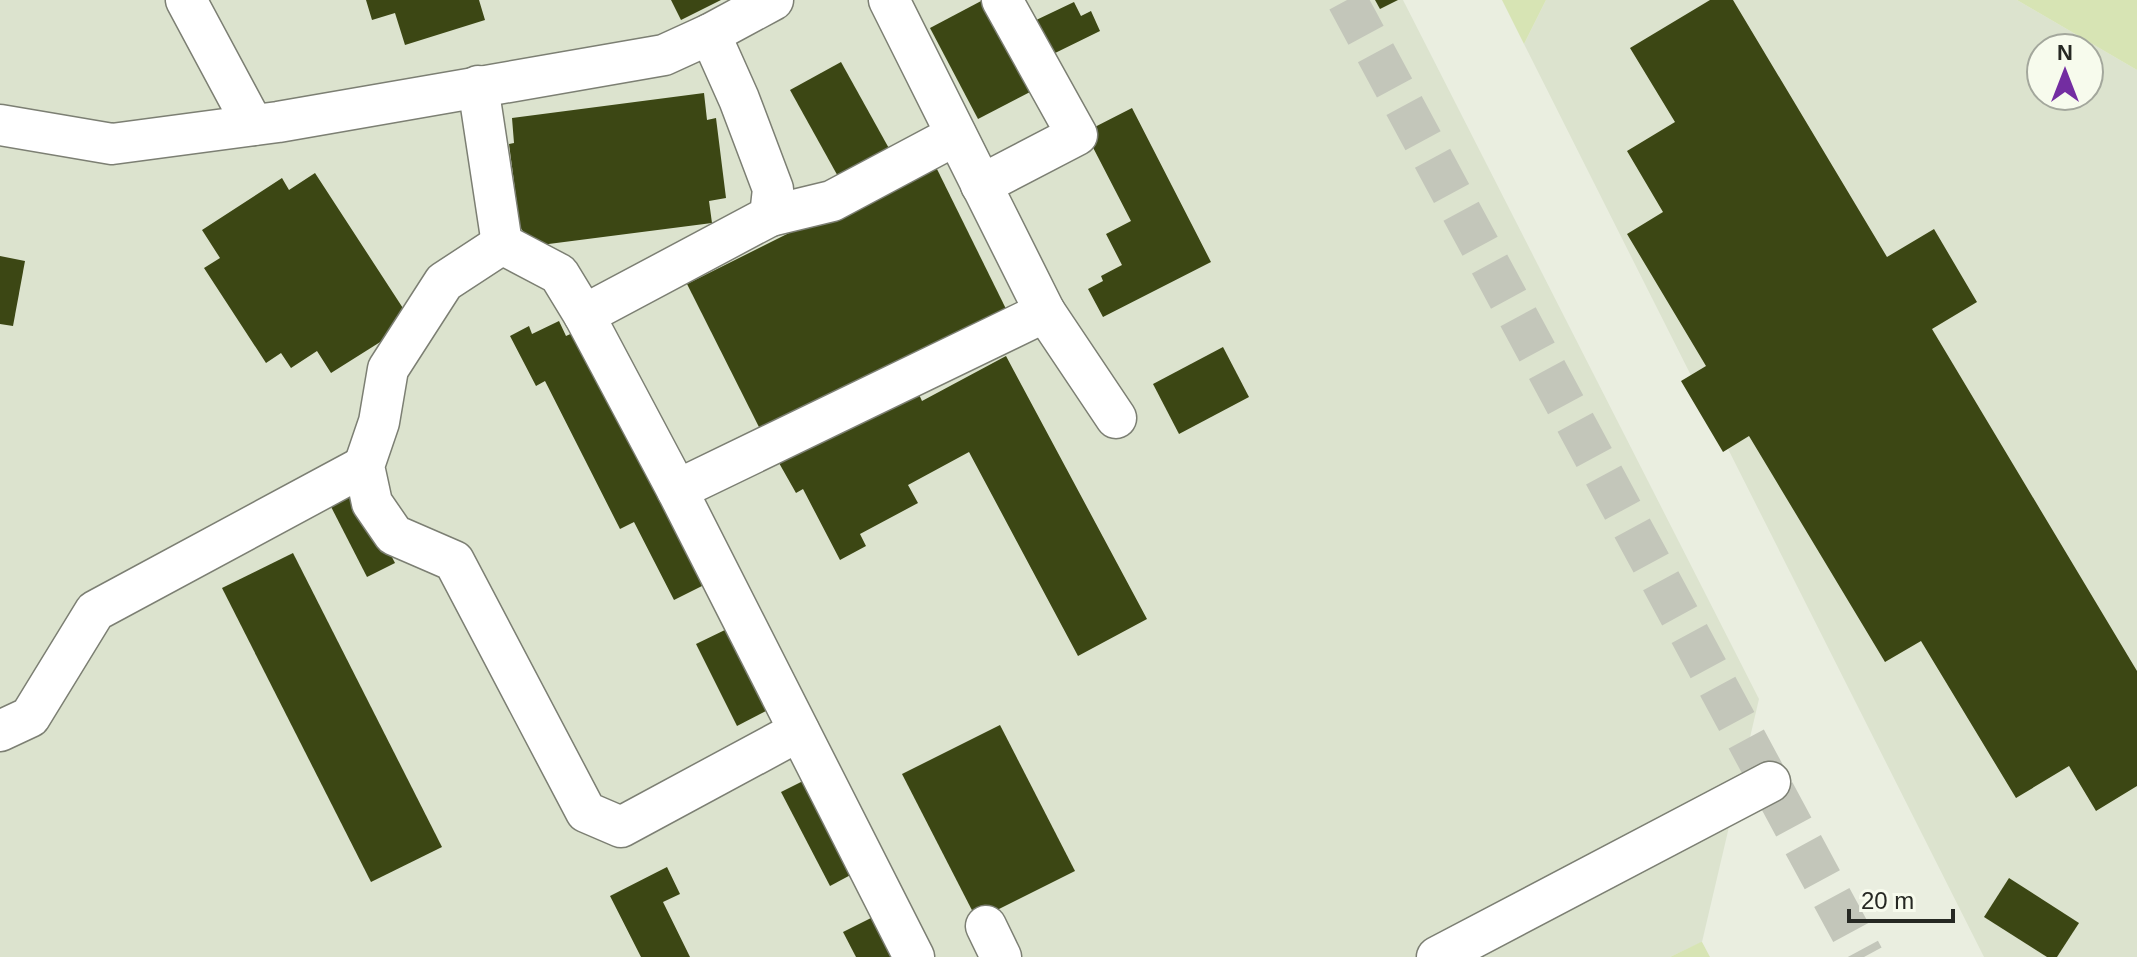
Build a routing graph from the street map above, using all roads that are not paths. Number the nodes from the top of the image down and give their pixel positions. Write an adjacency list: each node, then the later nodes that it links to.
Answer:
1 (186, 0): 8 (lane)
2 (773, 0): 5 (lane)
3 (889, 0): 9 (lane)
4 (1002, 0): 10 (lane)
5 (710, 34): 6 (lane); 11 (lane)
6 (478, 86): 8 (lane); 12 (lane)
7 (0, 125): 8 (lane)
8 (253, 125)
9 (956, 135): 10 (lane); 11 (lane)
10 (981, 185): 13 (lane)
11 (770, 216): 14 (lane)
12 (502, 244): 14 (lane); 16 (lane)
13 (1045, 312): 15 (lane); 17 (lane)
14 (584, 315): 17 (lane)
15 (1116, 418)
16 (364, 466): 18 (lane); 19 (lane)
17 (677, 490): 19 (lane)
18 (0, 731)
19 (799, 731): 21 (lane)
20 (1770, 782): 22 (lane)
21 (914, 957)
22 (1437, 957)

